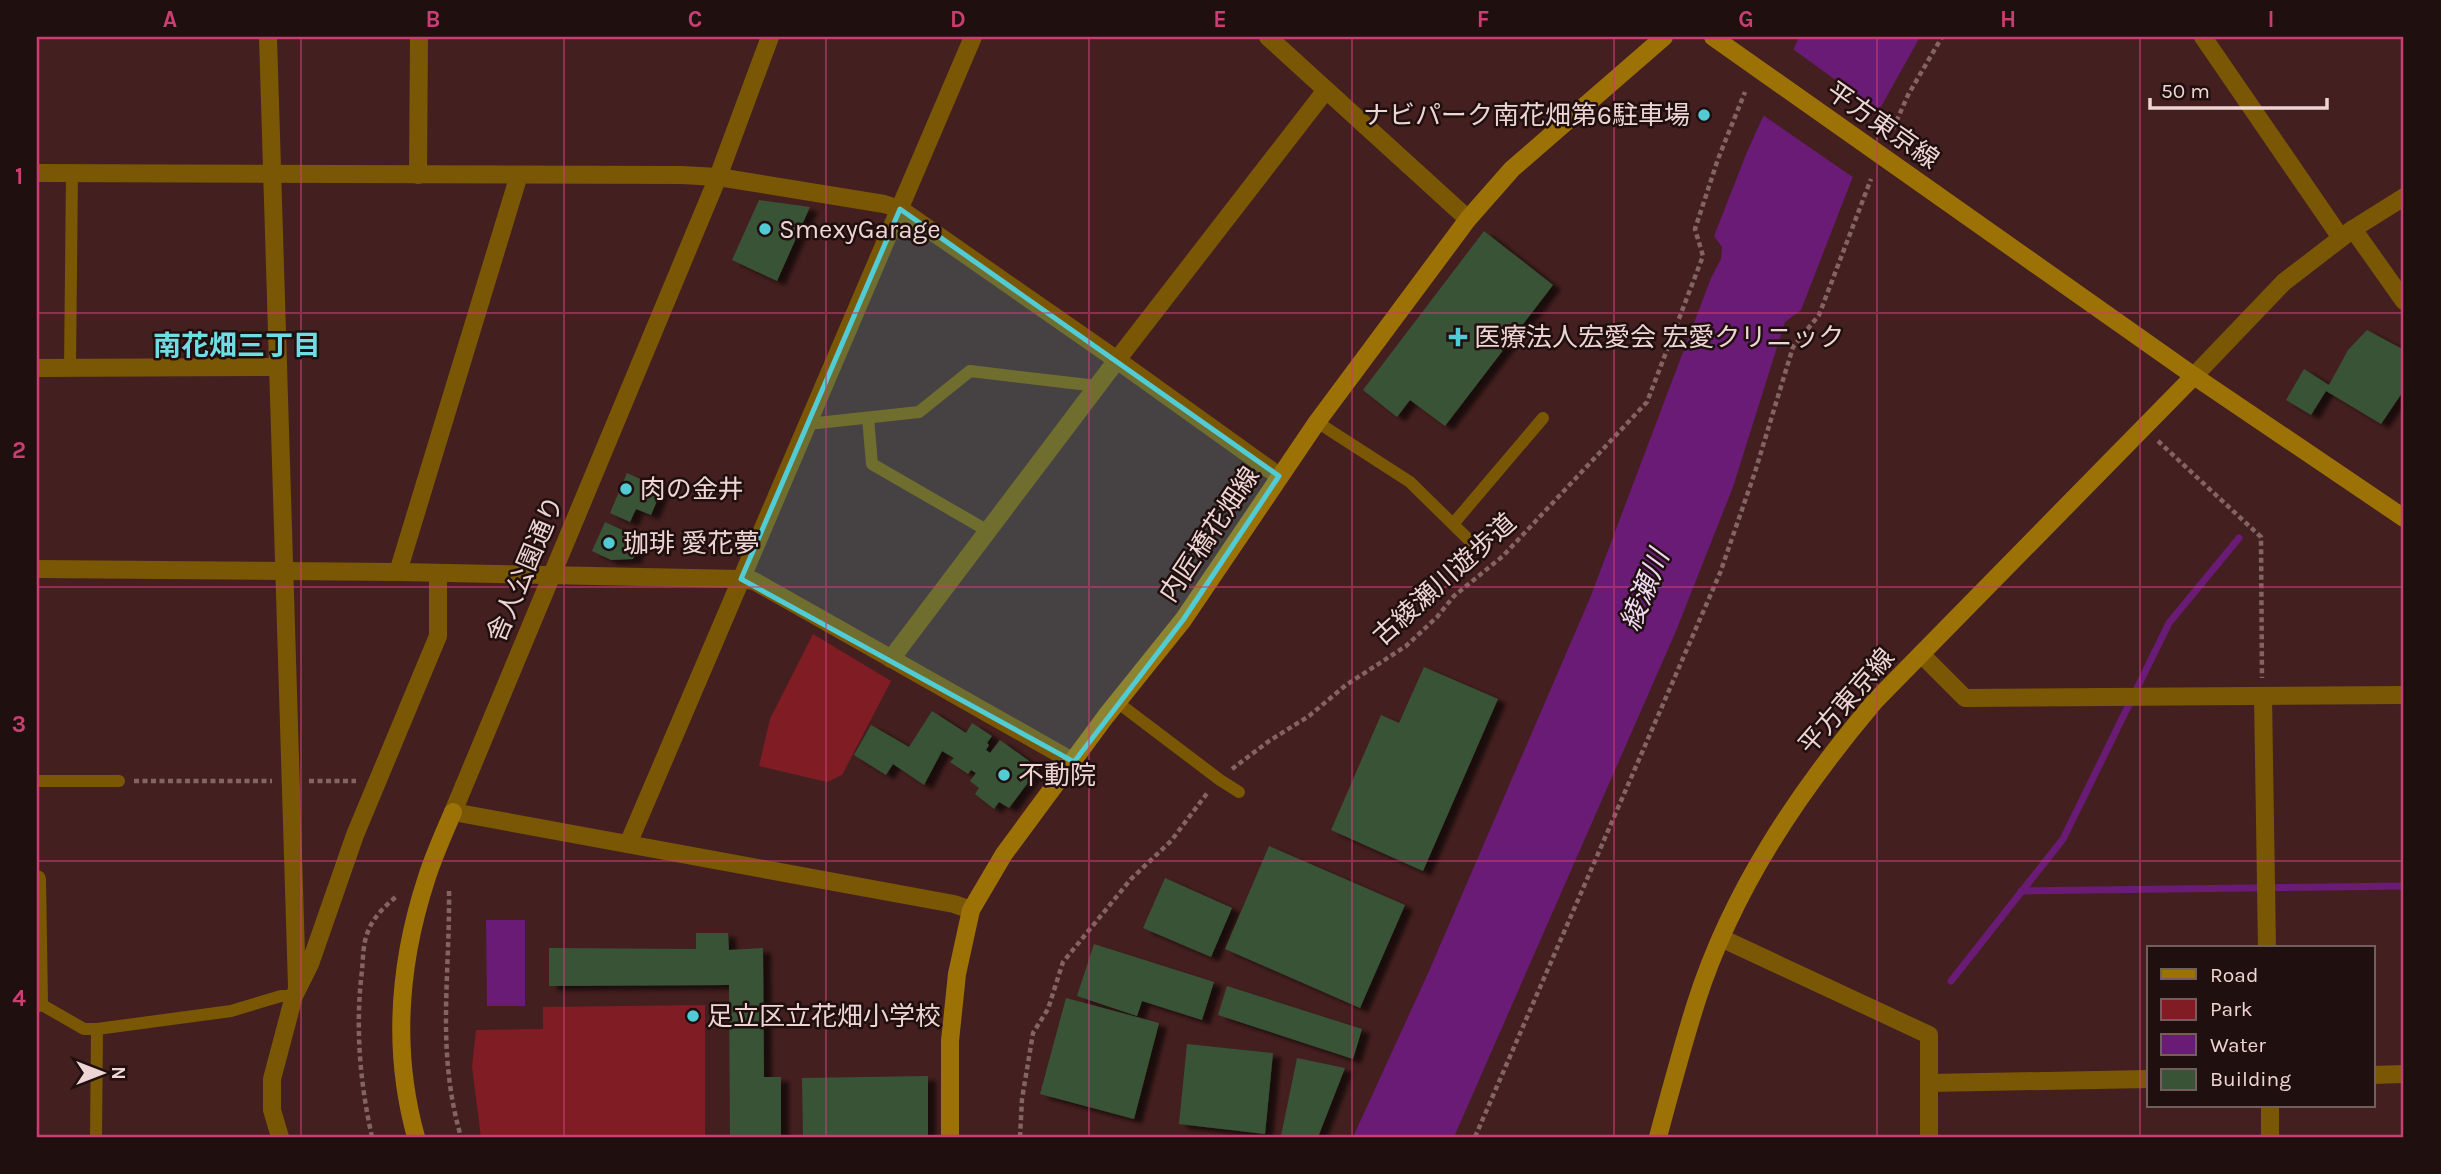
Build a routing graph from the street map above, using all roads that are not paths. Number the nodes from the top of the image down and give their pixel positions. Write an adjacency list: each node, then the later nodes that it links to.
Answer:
1 (268, 37): 12 (street)
2 (419, 37): 13 (street)
3 (770, 37): 15 (street, 舎人公園通り)
4 (973, 37): 17 (street)
5 (1268, 37): 9 (street)
6 (1664, 37): 18 (main road, 内匠橋花畑線)
7 (1713, 37): 25 (main road, 平方東京線)
8 (2203, 37): 19 (street)
9 (1326, 90): 18 (street); 21 (street)
10 (37, 173): 11 (street)
11 (72, 173): 12 (street); 24 (lane)
12 (272, 175): 13 (street); 22 (street)
13 (418, 175): 14 (street)
14 (519, 175): 15 (street); 38 (street)
15 (718, 177): 17 (street); 40 (street, 舎人公園通り)
16 (2404, 197): 19 (street)
17 (900, 209): 21 (street); 30 (street)
18 (1468, 219): 29 (main road, 内匠橋花畑線)
19 (2347, 233): 20 (street); 25 (street)
20 (2404, 301)
21 (1117, 360): 26 (street); 31 (street)
22 (277, 367): 24 (street); 37 (street)
23 (37, 368): 24 (street)
24 (71, 368)
25 (2194, 376): 32 (main road, 平方東京線); 42 (main road, 平方東京線)
26 (1097, 386): 27 (lane); 34 (street)
27 (868, 418): 30 (lane); 34 (lane)
28 (1543, 418): 33 (lane)
29 (1317, 422): 31 (main road, 内匠橋花畑線); 33 (lane)
30 (808, 424): 41 (street)
31 (1279, 476): 46 (main road, 内匠橋花畑線)
32 (2404, 518)
33 (1453, 524): 35 (lane)
34 (988, 531): 43 (street)
35 (1471, 542)
36 (37, 569): 37 (street)
37 (284, 572): 38 (street); 57 (street)
38 (398, 572): 39 (street)
39 (438, 573): 40 (street); 57 (street)
40 (551, 574): 41 (street); 51 (street, 舎人公園通り)
41 (741, 579): 43 (street); 52 (street)
42 (1922, 655): 45 (street); 55 (main road, 平方東京線)
43 (891, 659): 47 (street)
44 (2404, 695): 45 (street)
45 (2263, 696): 56 (street)
46 (1117, 702): 47 (main road, 内匠橋花畑線); 50 (lane)
47 (1074, 762): 54 (main road, 内匠橋花畑線)
48 (37, 780): 49 (lane)
49 (119, 781)
50 (1239, 792)
51 (453, 812): 52 (street); 67 (main road, 舎人公園通り)
52 (628, 844): 54 (street)
53 (37, 879): 58 (street)
54 (971, 910): 68 (main road, 内匠橋花畑線)
55 (1721, 938): 63 (street); 69 (main road, 平方東京線)
56 (2267, 946)
57 (296, 991): 59 (lane); 66 (street)
58 (38, 1003): 59 (lane)
59 (97, 1029): 65 (lane)
60 (2404, 1074): 61 (street)
61 (2374, 1075)
62 (2147, 1079): 63 (street)
63 (1929, 1083): 70 (street)
64 (2270, 1108): 71 (street)
65 (96, 1137)
66 (280, 1137)
67 (416, 1137)
68 (950, 1137)
69 (1658, 1137)
70 (1929, 1137)
71 (2270, 1137)

